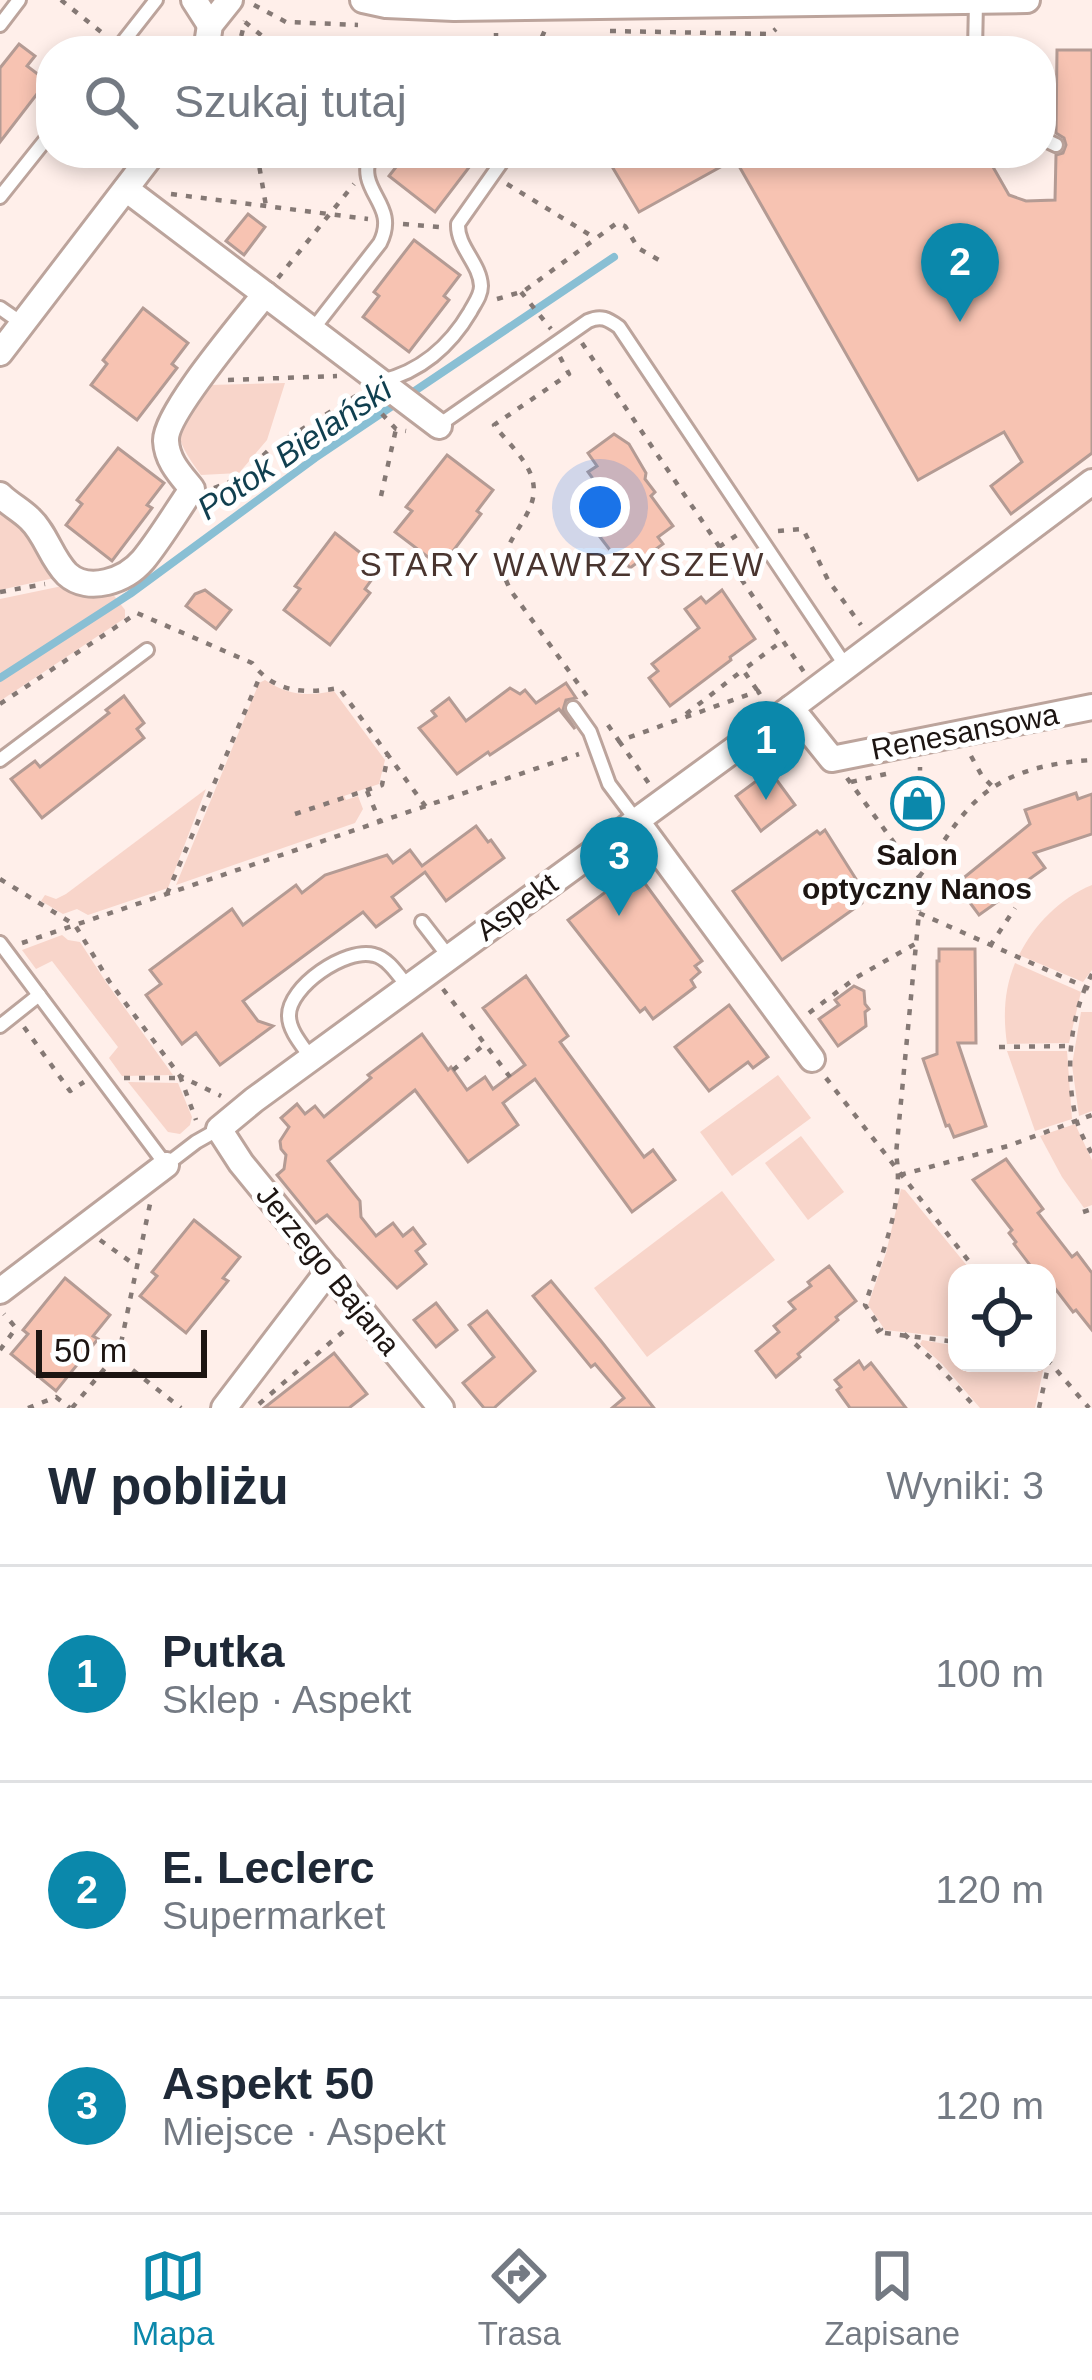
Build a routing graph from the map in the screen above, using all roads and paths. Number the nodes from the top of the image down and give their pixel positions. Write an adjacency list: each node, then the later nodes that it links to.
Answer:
1 (19, 0): 9 (lane)
2 (61, 0): 13 (path)
3 (156, 0): 14 (lane)
4 (194, 0): 10 (street)
5 (230, 0): 10 (street)
6 (364, 0): 7 (street)
7 (976, 0): 8 (street); 20 (lane)
8 (1027, 0)
9 (0, 25)
10 (210, 25): 15 (street)
11 (496, 29): 18 (path)
12 (545, 30): 19 (path)
13 (102, 36)
14 (127, 36)
15 (208, 36)
16 (241, 36): 17 (path)
17 (262, 36)
18 (496, 36)
19 (542, 36)
20 (975, 36)
21 (36, 152): 28 (lane)
22 (142, 168): 27 (street)
23 (259, 168): 29 (path)
24 (497, 168): 26 (lane)
25 (365, 170): 31 (path); 32 (lane)
26 (492, 175): 33 (lane); 34 (path)
27 (126, 189): 30 (street); 41 (street)
28 (0, 197)
29 (266, 206): 30 (path); 31 (path)
30 (156, 212): 36 (street)
31 (328, 215): 32 (path); 36 (path)
32 (387, 221): 33 (path); 42 (lane)
33 (458, 229): 38 (lane)
34 (596, 238): 35 (path); 37 (path)
35 (666, 264)
36 (265, 294): 42 (street); 44 (street)
37 (523, 295): 38 (path); 40 (path)
38 (479, 296): 45 (lane)
39 (0, 308): 41 (lane)
40 (543, 318)
41 (23, 324): 43 (street)
42 (313, 330): 45 (street)
43 (0, 353)
44 (199, 382): 45 (path); 49 (street)
45 (381, 382): 46 (street); 49 (path)
46 (429, 418): 58 (lane)
47 (396, 429): 51 (path)
48 (1092, 482): 58 (street, Aspekt)
49 (192, 489): 52 (street)
50 (0, 495): 52 (street)
51 (381, 496)
52 (74, 578): 53 (path)
53 (0, 592)
54 (125, 607): 55 (path)
55 (132, 617): 60 (path); 64 (path)
56 (782, 641): 59 (path); 61 (path); 63 (path)
57 (147, 650): 74 (lane)
58 (845, 665): 61 (street, Aspekt)
59 (743, 670): 62 (path); 68 (path)
60 (261, 674): 72 (path); 88 (path)
61 (813, 690): 65 (street, Aspekt)
62 (758, 691): 65 (path); 68 (path)
63 (591, 702)
64 (0, 704)
65 (779, 707): 66 (street, Renesansowa); 81 (street, Aspekt)
66 (1092, 707)
67 (573, 708): 71 (lane)
68 (678, 719): 70 (path)
69 (605, 721): 70 (path)
70 (619, 741): 71 (path); 81 (path)
71 (596, 748): 82 (path); 84 (lane)
72 (388, 755): 79 (path); 82 (path)
73 (971, 756): 78 (path)
74 (0, 760)
75 (1092, 760): 78 (path)
76 (920, 767): 80 (path)
77 (836, 769): 87 (path)
78 (994, 788): 87 (path)
79 (367, 791): 83 (path); 85 (path)
80 (910, 794)
81 (662, 802): 84 (street, Aspekt)
82 (426, 807): 85 (path)
83 (295, 814)
84 (636, 820): 96 (street, Aspekt); 106 (street)
85 (380, 822): 88 (path)
86 (0, 878): 92 (path)
87 (919, 878): 90 (path)
88 (167, 894): 92 (path)
89 (1015, 908): 95 (path)
90 (919, 914): 93 (path); 95 (path)
91 (422, 922): 96 (lane)
92 (75, 926): 94 (path); 113 (path)
93 (915, 944): 106 (path); 123 (path)
94 (2, 946): 101 (lane)
95 (990, 946): 99 (path)
96 (449, 957): 98 (street, Aspekt)
97 (1092, 974): 99 (path)
98 (408, 987): 110 (street, Aspekt); 110 (lane)
99 (1089, 988): 102 (path)
100 (443, 989): 107 (path)
101 (39, 995): 104 (lane); 122 (lane)
102 (1078, 1009): 103 (path); 108 (path)
103 (1092, 1009)
104 (14, 1013): 105 (lane); 116 (path)
105 (0, 1026)
106 (789, 1028): 111 (street)
107 (485, 1044): 112 (path); 114 (path)
108 (1071, 1046): 109 (path); 119 (path)
109 (999, 1047)
110 (311, 1058): 120 (street, Aspekt)
111 (812, 1059): 123 (path)
112 (453, 1070)
113 (181, 1077): 115 (path); 117 (path); 120 (path)
114 (510, 1077)
115 (134, 1094)
116 (95, 1097)
117 (232, 1101)
118 (1092, 1114): 119 (path)
119 (1076, 1120): 121 (path); 123 (path)
120 (209, 1127): 122 (lane, Aspekt); 129 (street, Jerzego Bajana)
121 (1092, 1154)
122 (157, 1172): 128 (path); 130 (street, Aspekt)
123 (900, 1175): 127 (path); 133 (path)
124 (1092, 1209): 125 (path)
125 (1082, 1212)
126 (96, 1237): 128 (path)
127 (971, 1264)
128 (137, 1266): 136 (path)
129 (329, 1270): 142 (street); 144 (street, Jerzego Bajana)
130 (0, 1291)
131 (0, 1309): 135 (path)
132 (356, 1320): 143 (path)
133 (904, 1334): 134 (path); 145 (path)
134 (948, 1341)
135 (0, 1350)
136 (115, 1356): 140 (path); 141 (path)
137 (1056, 1370): 147 (path)
138 (1046, 1372): 146 (path)
139 (28, 1408): 140 (path)
140 (71, 1408)
141 (182, 1408)
142 (224, 1408)
143 (255, 1408)
144 (441, 1408)
145 (976, 1408)
146 (1039, 1408)
147 (1089, 1408)

